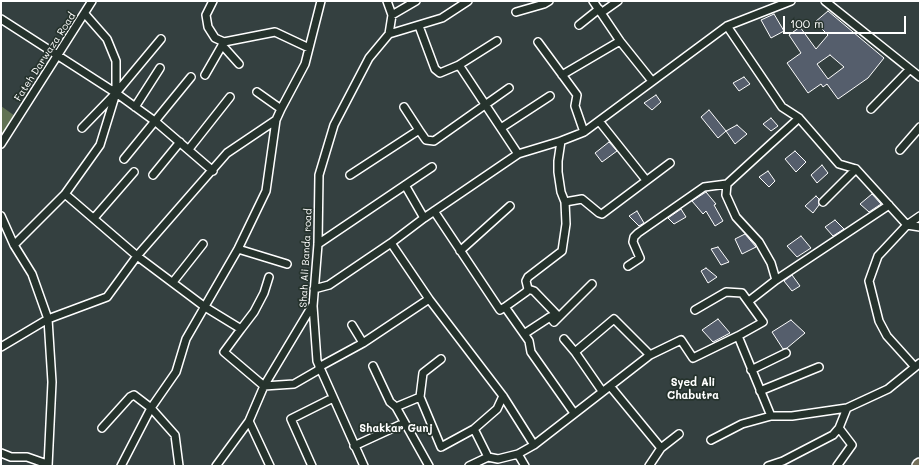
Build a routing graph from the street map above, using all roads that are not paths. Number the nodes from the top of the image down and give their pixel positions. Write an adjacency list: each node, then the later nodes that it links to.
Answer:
1 (92, 1): 14 (street, Fateh Darwaza Road)
2 (213, 1): 25 (street)
3 (321, 1): 26 (street)
4 (387, 1): 15 (street)
5 (416, 1): 15 (street)
6 (468, 1): 18 (street)
7 (549, 1): 13 (street)
8 (593, 1): 12 (street)
9 (618, 1): 12 (street)
10 (791, 1): 19 (street)
11 (825, 1): 31 (street)
12 (600, 11): 17 (street); 22 (street)
13 (516, 12)
14 (85, 14): 27 (street, Fateh Darwaza Road); 39 (street)
15 (392, 15): 20 (street)
16 (1, 19): 27 (street)
17 (579, 25)
18 (419, 26): 20 (street); 29 (street)
19 (727, 26): 36 (street); 47 (street)
20 (389, 34): 88 (street, Shah Ali Banda road)
21 (160, 39): 39 (street)
22 (620, 40): 33 (street); 36 (street)
23 (497, 41): 29 (street)
24 (538, 42): 33 (street)
25 (223, 44): 26 (street); 28 (street); 32 (street)
26 (309, 48): 45 (street)
27 (57, 56): 39 (street); 58 (street, Fateh Darwaza Road)
28 (240, 64)
29 (459, 65): 42 (street)
30 (160, 68): 44 (street)
31 (910, 69): 35 (street); 46 (street)
32 (205, 75)
33 (562, 75): 55 (street)
34 (191, 77): 50 (street)
35 (920, 77)
36 (652, 81): 49 (street)
37 (509, 88): 42 (street)
38 (257, 92): 45 (street)
39 (116, 93): 44 (street); 51 (street); 73 (street)
40 (550, 96): 52 (street)
41 (230, 97): 59 (street)
42 (485, 105): 52 (street); 54 (street)
43 (404, 106): 54 (street)
44 (135, 107): 50 (street)
45 (281, 109): 48 (street)
46 (871, 109)
47 (799, 118): 65 (street); 71 (street)
48 (276, 120): 66 (street); 89 (street)
49 (599, 121): 55 (street); 70 (street)
50 (156, 122): 57 (street); 62 (street)
51 (82, 128)
52 (501, 128): 61 (street)
53 (920, 128): 60 (street)
54 (419, 130): 69 (street)
55 (584, 132): 56 (street)
56 (561, 141): 61 (street); 74 (street)
57 (180, 142): 59 (street); 68 (street)
58 (1, 144)
59 (189, 149): 66 (street)
60 (900, 150)
61 (518, 154): 78 (street)
62 (124, 159)
63 (670, 163): 70 (street)
64 (432, 167): 72 (street)
65 (856, 169): 75 (street); 76 (street)
66 (213, 171): 91 (street)
67 (134, 172): 81 (street)
68 (153, 175)
69 (350, 175)
70 (646, 180): 74 (street)
71 (726, 184): 93 (street); 95 (street)
72 (405, 185): 82 (street); 88 (street)
73 (65, 194): 81 (street); 86 (street)
74 (565, 202): 99 (street)
75 (823, 202)
76 (889, 205): 83 (street); 95 (street)
77 (510, 206): 90 (street)
78 (434, 211): 82 (street); 90 (street)
79 (1, 216): 86 (street)
80 (920, 216): 83 (street)
81 (94, 218): 91 (street)
82 (424, 218): 85 (street)
83 (907, 225): 84 (street); 119 (street)
84 (920, 227)
85 (391, 243): 98 (street); 100 (street)
86 (14, 244): 107 (street)
87 (203, 244): 96 (street)
88 (318, 244): 98 (street, Shah Ali Banda road)
89 (238, 249): 92 (street); 103 (street)
90 (460, 251): 104 (street)
91 (138, 256): 96 (street); 107 (street)
92 (287, 264)
93 (628, 266)
94 (269, 277): 109 (street)
95 (776, 280): 101 (street)
96 (173, 282): 103 (street)
97 (592, 284): 106 (street)
98 (314, 289): 102 (street, Shah Ali Banda road)
99 (528, 289): 104 (street); 106 (street)
100 (429, 299): 113 (street); 128 (street)
101 (749, 301): 105 (street); 111 (street)
102 (313, 306): 121 (street, Shah Ali Banda road); 124 (street)
103 (205, 307): 109 (street); 132 (street)
104 (505, 307): 110 (street)
105 (695, 310)
106 (559, 317): 110 (street)
107 (48, 319): 114 (street); 149 (street)
108 (352, 325): 113 (street)
109 (241, 329): 124 (street)
110 (524, 334): 134 (street)
111 (738, 336): 117 (street); 123 (street)
112 (564, 339): 115 (street)
113 (363, 343): 121 (street)
114 (1, 347)
115 (575, 352): 117 (street); 126 (street)
116 (786, 353): 123 (street)
117 (650, 355): 125 (street)
118 (442, 359): 129 (street)
119 (918, 365): 133 (street)
120 (373, 366): 131 (street)
121 (320, 368): 124 (street); 130 (street, Shah Ali Banda road)
122 (819, 368): 127 (street)
123 (751, 370): 127 (street)
124 (264, 386): 136 (street)
125 (610, 386): 126 (street); 145 (street)
126 (602, 391): 134 (street)
127 (760, 391): 135 (street)
128 (503, 396): 140 (street); 143 (street)
129 (420, 397): 131 (street); 140 (street)
130 (333, 398): 144 (street, Shah Ali Banda road); 154 (street)
131 (396, 407): 137 (street)
132 (150, 408): 138 (street); 150 (street); 151 (street)
133 (847, 408): 135 (street); 139 (street)
134 (574, 412): 143 (street)
135 (772, 416): 142 (street)
136 (249, 421): 152 (street); 153 (street)
137 (404, 422): 144 (street); 156 (street)
138 (102, 428)
139 (839, 428): 160 (street); 161 (street)
140 (474, 429): 148 (street)
141 (679, 434): 145 (street)
142 (711, 440)
143 (534, 445): 147 (street)
144 (354, 446): 155 (street, Shah Ali Banda road)
145 (661, 448): 159 (street)
146 (1, 453): 149 (street)
147 (518, 454): 148 (street); 158 (street)
148 (488, 457): 157 (street)
149 (47, 465)
150 (122, 466)
151 (179, 466)
152 (216, 466)
153 (270, 466)
154 (312, 466)
155 (364, 466)
156 (429, 466)
157 (469, 466)
158 (525, 466)
159 (649, 466)
160 (768, 466)
161 (837, 466)

